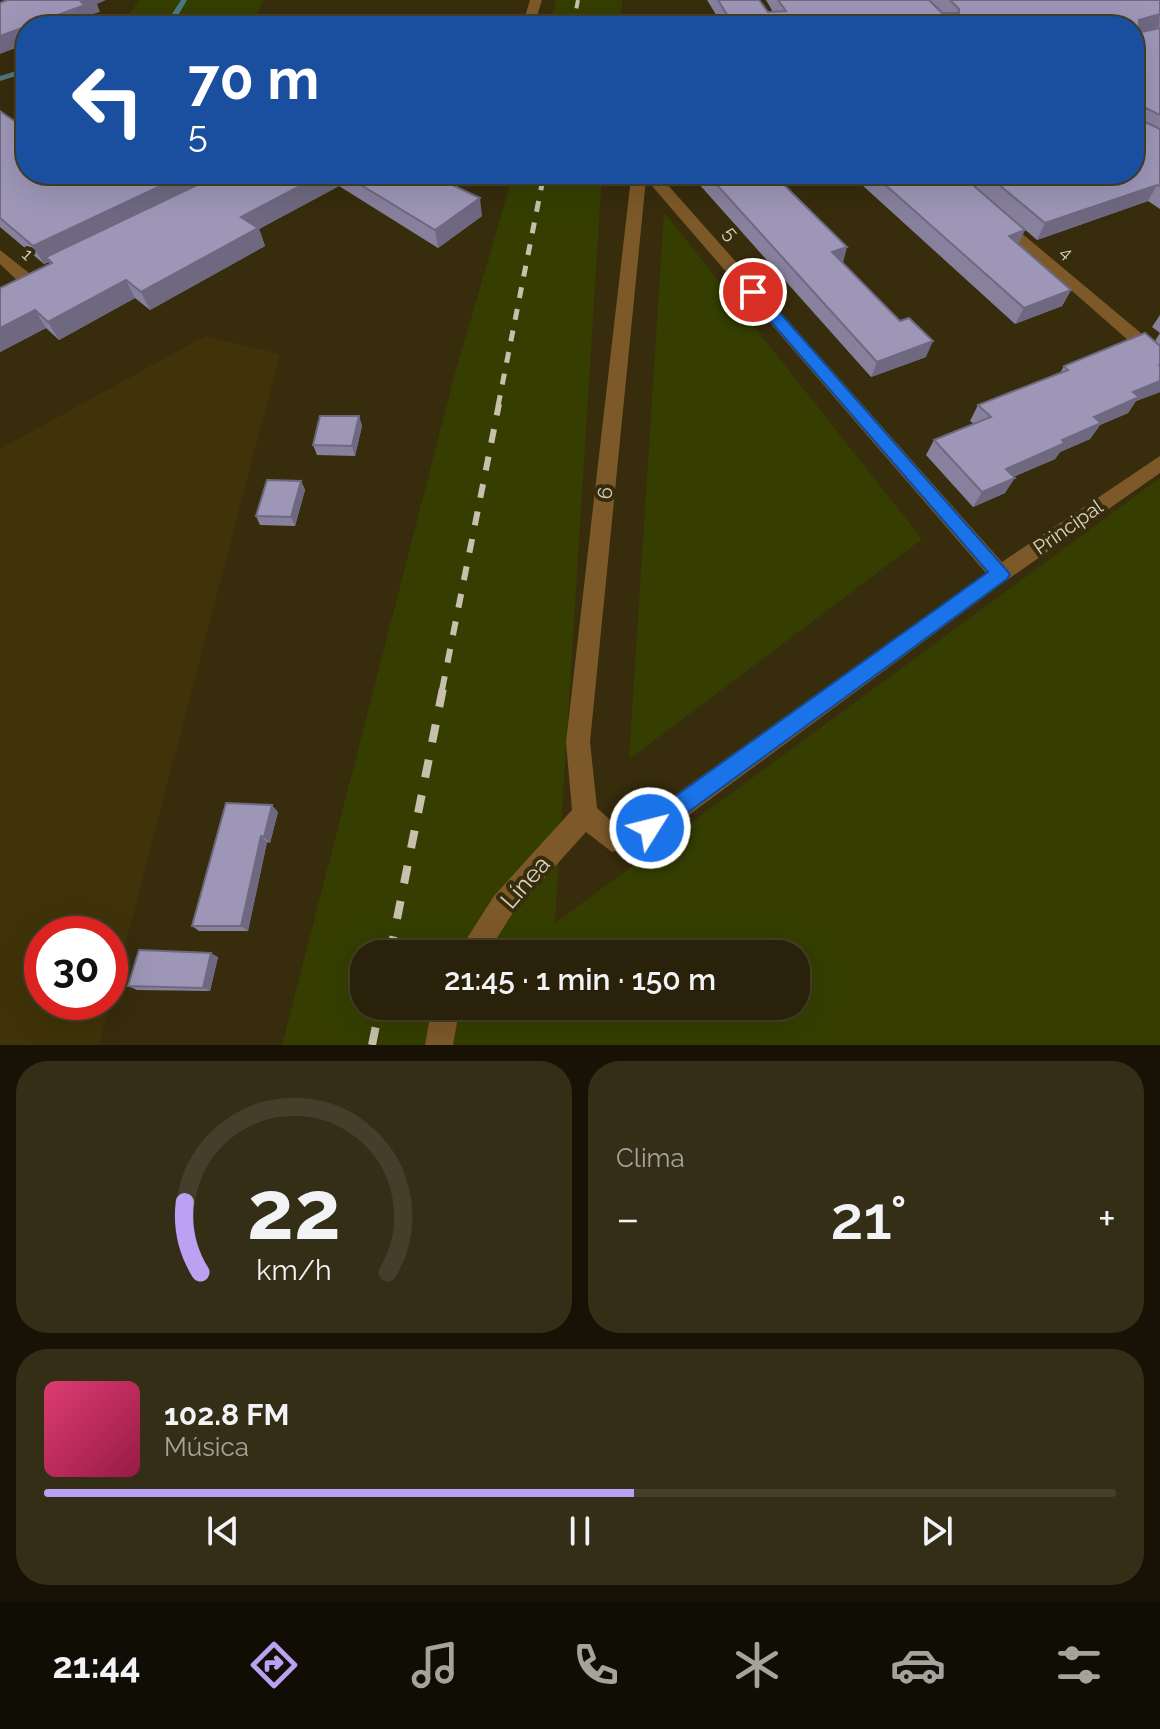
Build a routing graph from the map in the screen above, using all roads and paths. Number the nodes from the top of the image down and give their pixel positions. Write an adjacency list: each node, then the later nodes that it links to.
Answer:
1 (637, 184): 9 (street, 6)
2 (659, 184): 8 (street, 5)
3 (983, 205): 6 (street, 4)
4 (0, 255): 5 (street, 1)
5 (28, 282)
6 (1160, 359)
7 (1160, 463): 8 (street, Principal)
8 (1000, 574): 9 (street, Principal)
9 (585, 814): 10 (street, Línea)
10 (480, 940)
11 (443, 1020): 12 (street)
12 (439, 1045)

